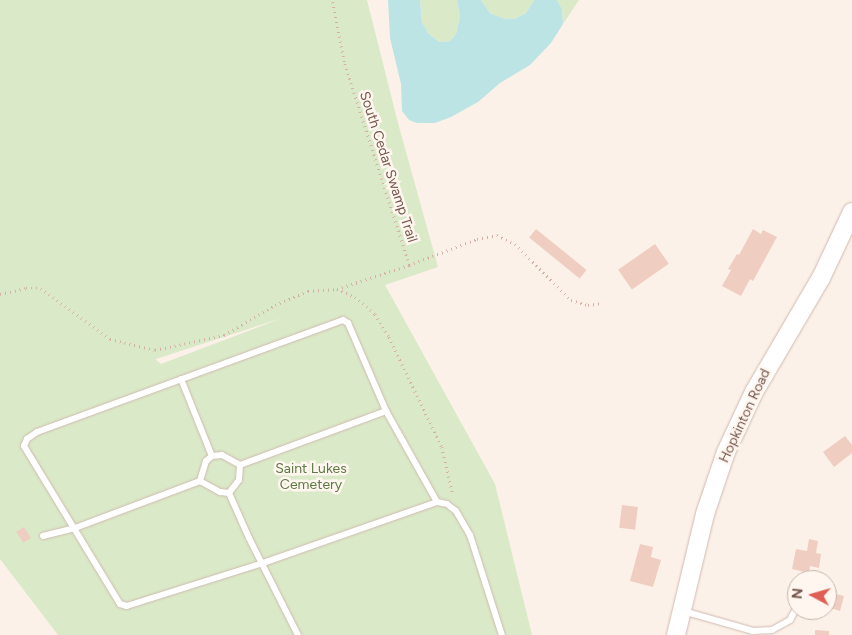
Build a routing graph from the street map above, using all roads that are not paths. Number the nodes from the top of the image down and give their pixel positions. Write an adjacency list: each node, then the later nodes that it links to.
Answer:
1 (852, 212): 12 (main road, Hopkinton Road)
2 (182, 379): 3 (lane); 4 (lane); 9 (lane)
3 (386, 411): 5 (lane); 8 (lane)
4 (212, 456): 5 (lane); 6 (lane)
5 (240, 466): 7 (lane)
6 (200, 481): 7 (lane); 9 (lane)
7 (229, 493): 11 (lane)
8 (437, 502): 11 (lane); 15 (lane)
9 (75, 528): 10 (lane); 11 (lane)
10 (43, 536)
11 (263, 563): 14 (lane)
12 (682, 611): 13 (lane); 16 (main road, Hopkinton Road)
13 (790, 620)
14 (298, 635)
15 (502, 635)
16 (676, 635)

